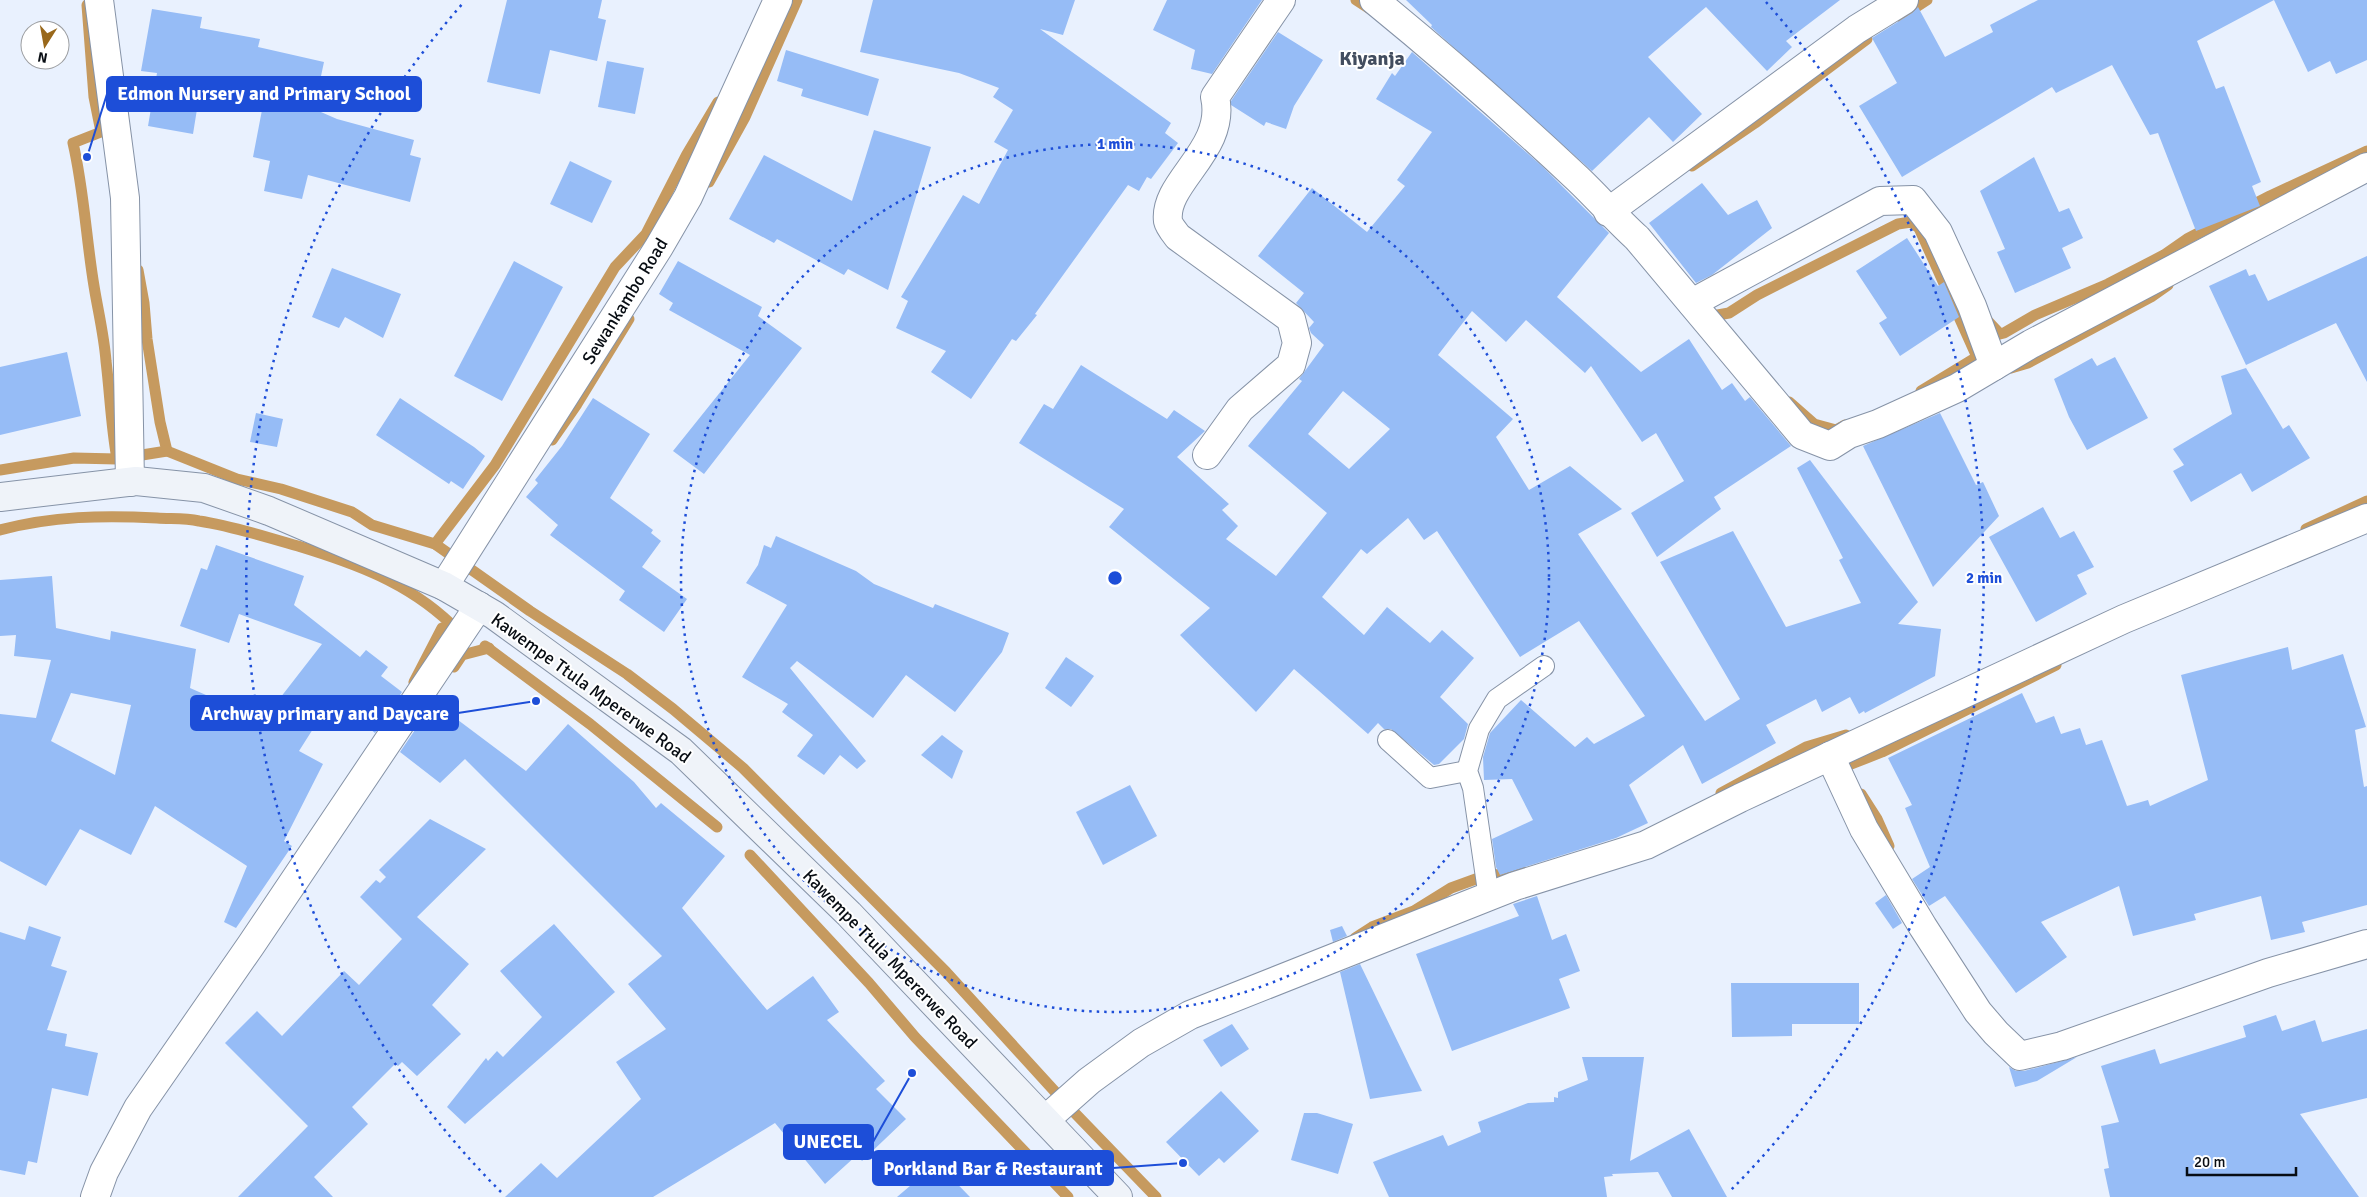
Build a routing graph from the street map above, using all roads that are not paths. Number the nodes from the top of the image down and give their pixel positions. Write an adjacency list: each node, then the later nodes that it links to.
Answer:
1 (99, 0): 11 (street)
2 (778, 0): 14 (street, Sewankambo Road)
3 (1282, 0): 10 (street)
4 (1374, 0): 7 (street)
5 (1904, 0): 7 (street)
6 (2367, 167): 9 (street)
7 (1608, 212): 8 (street)
8 (1692, 303): 9 (street); 9 (street)
9 (1994, 366)
10 (1207, 455)
11 (130, 482): 12 (street, Kawempe Ttula Mpererwe Road); 14 (street, Kawempe Ttula Mpererwe Road)
12 (0, 497)
13 (2367, 518): 18 (street)
14 (444, 586): 15 (street, Kawempe Ttula Mpererwe Road)
15 (479, 606): 22 (street, Kawempe Ttula Mpererwe Road); 23 (street)
16 (1544, 666): 19 (lane)
17 (1388, 740): 19 (lane)
18 (1830, 756): 20 (street); 21 (street)
19 (1467, 771): 20 (lane)
20 (1489, 898): 22 (street)
21 (2367, 944)
22 (1045, 1120): 24 (street, Kawempe Ttula Mpererwe Road)
23 (95, 1197)
24 (1118, 1197)

